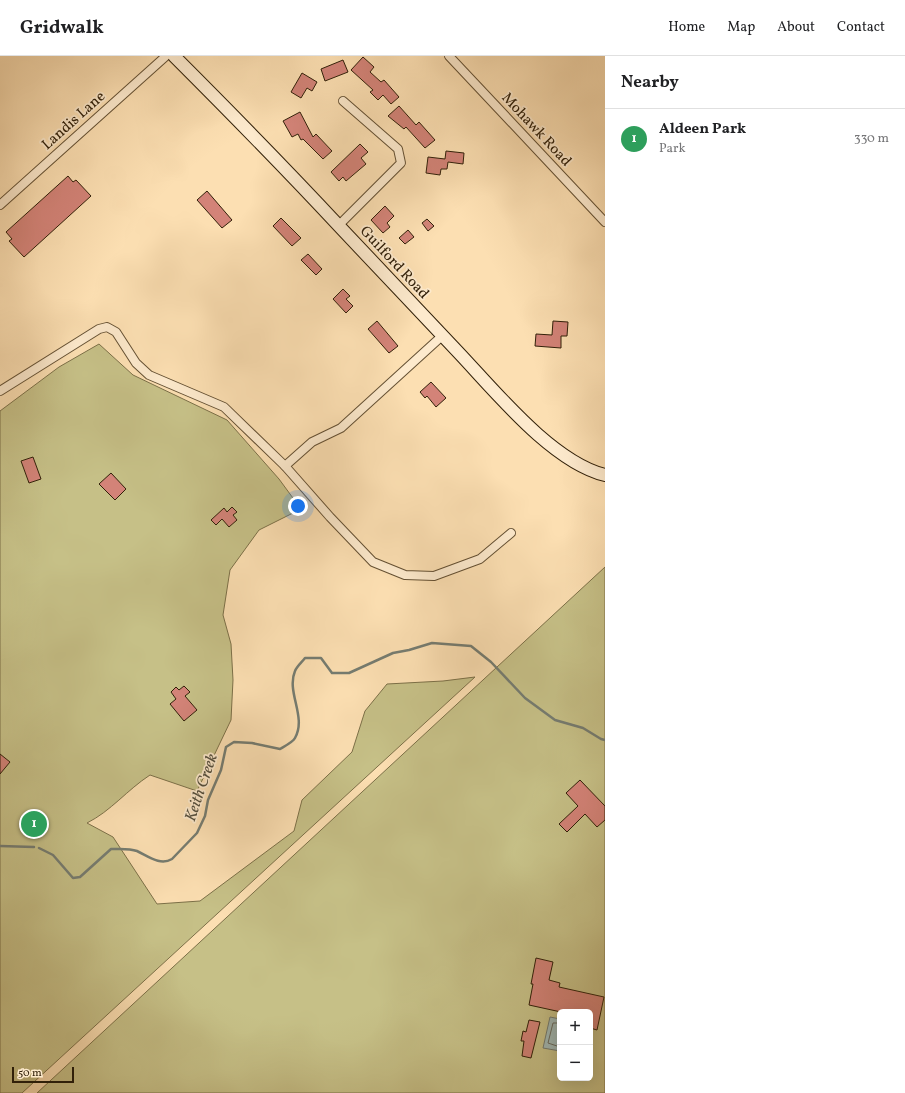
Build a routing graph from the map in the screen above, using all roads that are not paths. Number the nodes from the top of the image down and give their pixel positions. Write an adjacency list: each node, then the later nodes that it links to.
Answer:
1 (166, 56): 5 (street, Landis Lane)
2 (174, 56): 7 (street, Guilford Road)
3 (449, 56): 6 (street, Mohawk Road)
4 (343, 101): 7 (street)
5 (0, 205)
6 (605, 222)
7 (339, 225): 8 (street, Guilford Road)
8 (442, 336): 10 (street); 11 (street, Guilford Road)
9 (0, 391): 10 (street)
10 (285, 466): 12 (street)
11 (605, 475)
12 (511, 533)

